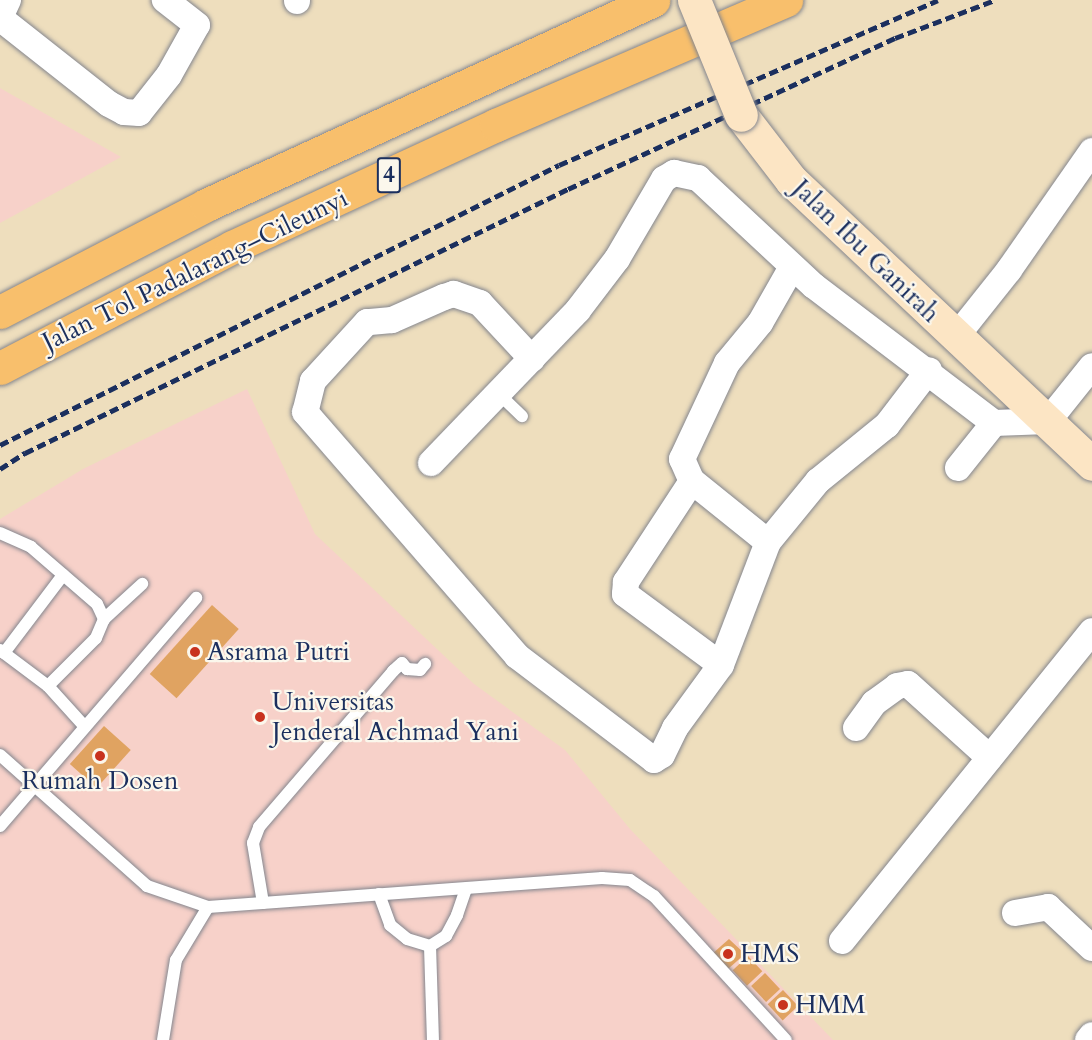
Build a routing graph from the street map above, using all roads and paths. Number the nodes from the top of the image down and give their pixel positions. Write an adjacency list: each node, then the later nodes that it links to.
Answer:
1 (8, 0): 2 (street)
2 (165, 0)
3 (653, 0): 8 (highway, Jalan Tol Padalarang–Cileunyi / 4)
4 (694, 0): 9 (main road, Jalan Ibu Ganirah, bridge)
5 (786, 0): 12 (highway, Jalan Tol Padalarang–Cileunyi / 4)
6 (1092, 151): 9 (street)
7 (792, 267): 10 (street); 13 (street); 21 (street)
8 (0, 312)
9 (955, 338): 16 (main road, Jalan Ibu Ganirah)
10 (532, 359): 14 (street); 31 (street)
11 (1092, 366): 16 (street)
12 (0, 368)
13 (929, 370): 17 (street); 23 (street)
14 (499, 394): 15 (lane); 18 (street)
15 (522, 416)
16 (1048, 421): 17 (street); 19 (main road, Jalan Ibu Ganirah)
17 (994, 423): 20 (street)
18 (431, 464)
19 (1092, 464)
20 (958, 468)
21 (692, 481): 23 (street); 31 (street)
22 (0, 534): 24 (lane)
23 (768, 542): 31 (street)
24 (63, 575): 27 (lane); 29 (lane)
25 (142, 584): 27 (lane)
26 (196, 598): 33 (lane)
27 (104, 619): 32 (lane)
28 (1092, 631): 36 (street)
29 (2, 651): 32 (lane)
30 (425, 664): 41 (lane)
31 (721, 665)
32 (48, 686): 33 (lane)
33 (85, 727): 37 (lane)
34 (856, 728): 36 (street)
35 (0, 755): 37 (lane)
36 (990, 758): 44 (street)
37 (35, 786): 38 (lane); 42 (lane)
38 (0, 826)
39 (466, 889): 40 (lane); 45 (lane); 50 (lane)
40 (379, 894): 41 (lane); 45 (lane)
41 (264, 903): 42 (lane)
42 (208, 907): 48 (lane)
43 (1015, 913): 46 (street)
44 (842, 940)
45 (430, 946): 49 (lane)
46 (1092, 948)
47 (1092, 1035): 51 (street)
48 (163, 1040)
49 (433, 1040)
50 (786, 1040)
51 (1088, 1040)

